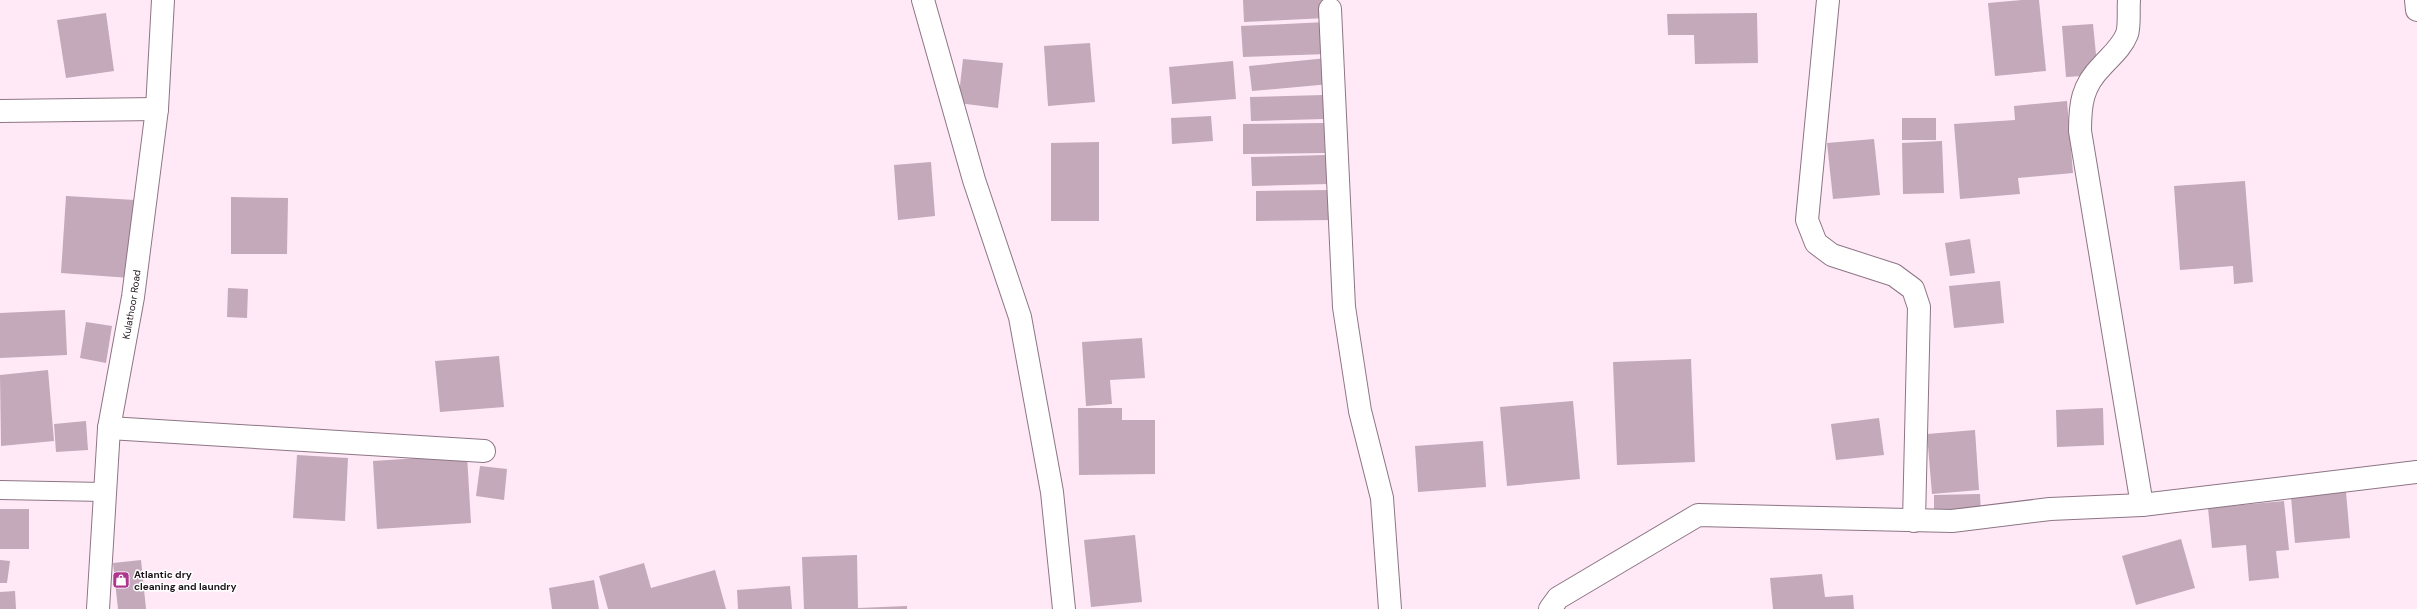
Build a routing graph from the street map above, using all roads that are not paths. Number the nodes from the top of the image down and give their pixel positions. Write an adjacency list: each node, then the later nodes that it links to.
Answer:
1 (163, 0): 8 (street, Kulathoor Road)
2 (923, 0): 18 (street)
3 (1828, 0): 16 (street)
4 (2129, 0): 15 (street)
5 (2416, 0): 7 (street)
6 (1330, 9): 19 (street)
7 (2417, 10)
8 (157, 109): 9 (street); 10 (street, Kulathoor Road)
9 (0, 111)
10 (109, 428): 11 (street); 14 (street, Kulathoor Road)
11 (484, 450)
12 (2417, 472): 15 (street)
13 (0, 490): 14 (lane)
14 (104, 492): 17 (street, Kulathoor Road)
15 (2142, 505): 16 (street)
16 (1914, 521): 20 (street)
17 (98, 609)
18 (1064, 609)
19 (1390, 609)
20 (1550, 609)

